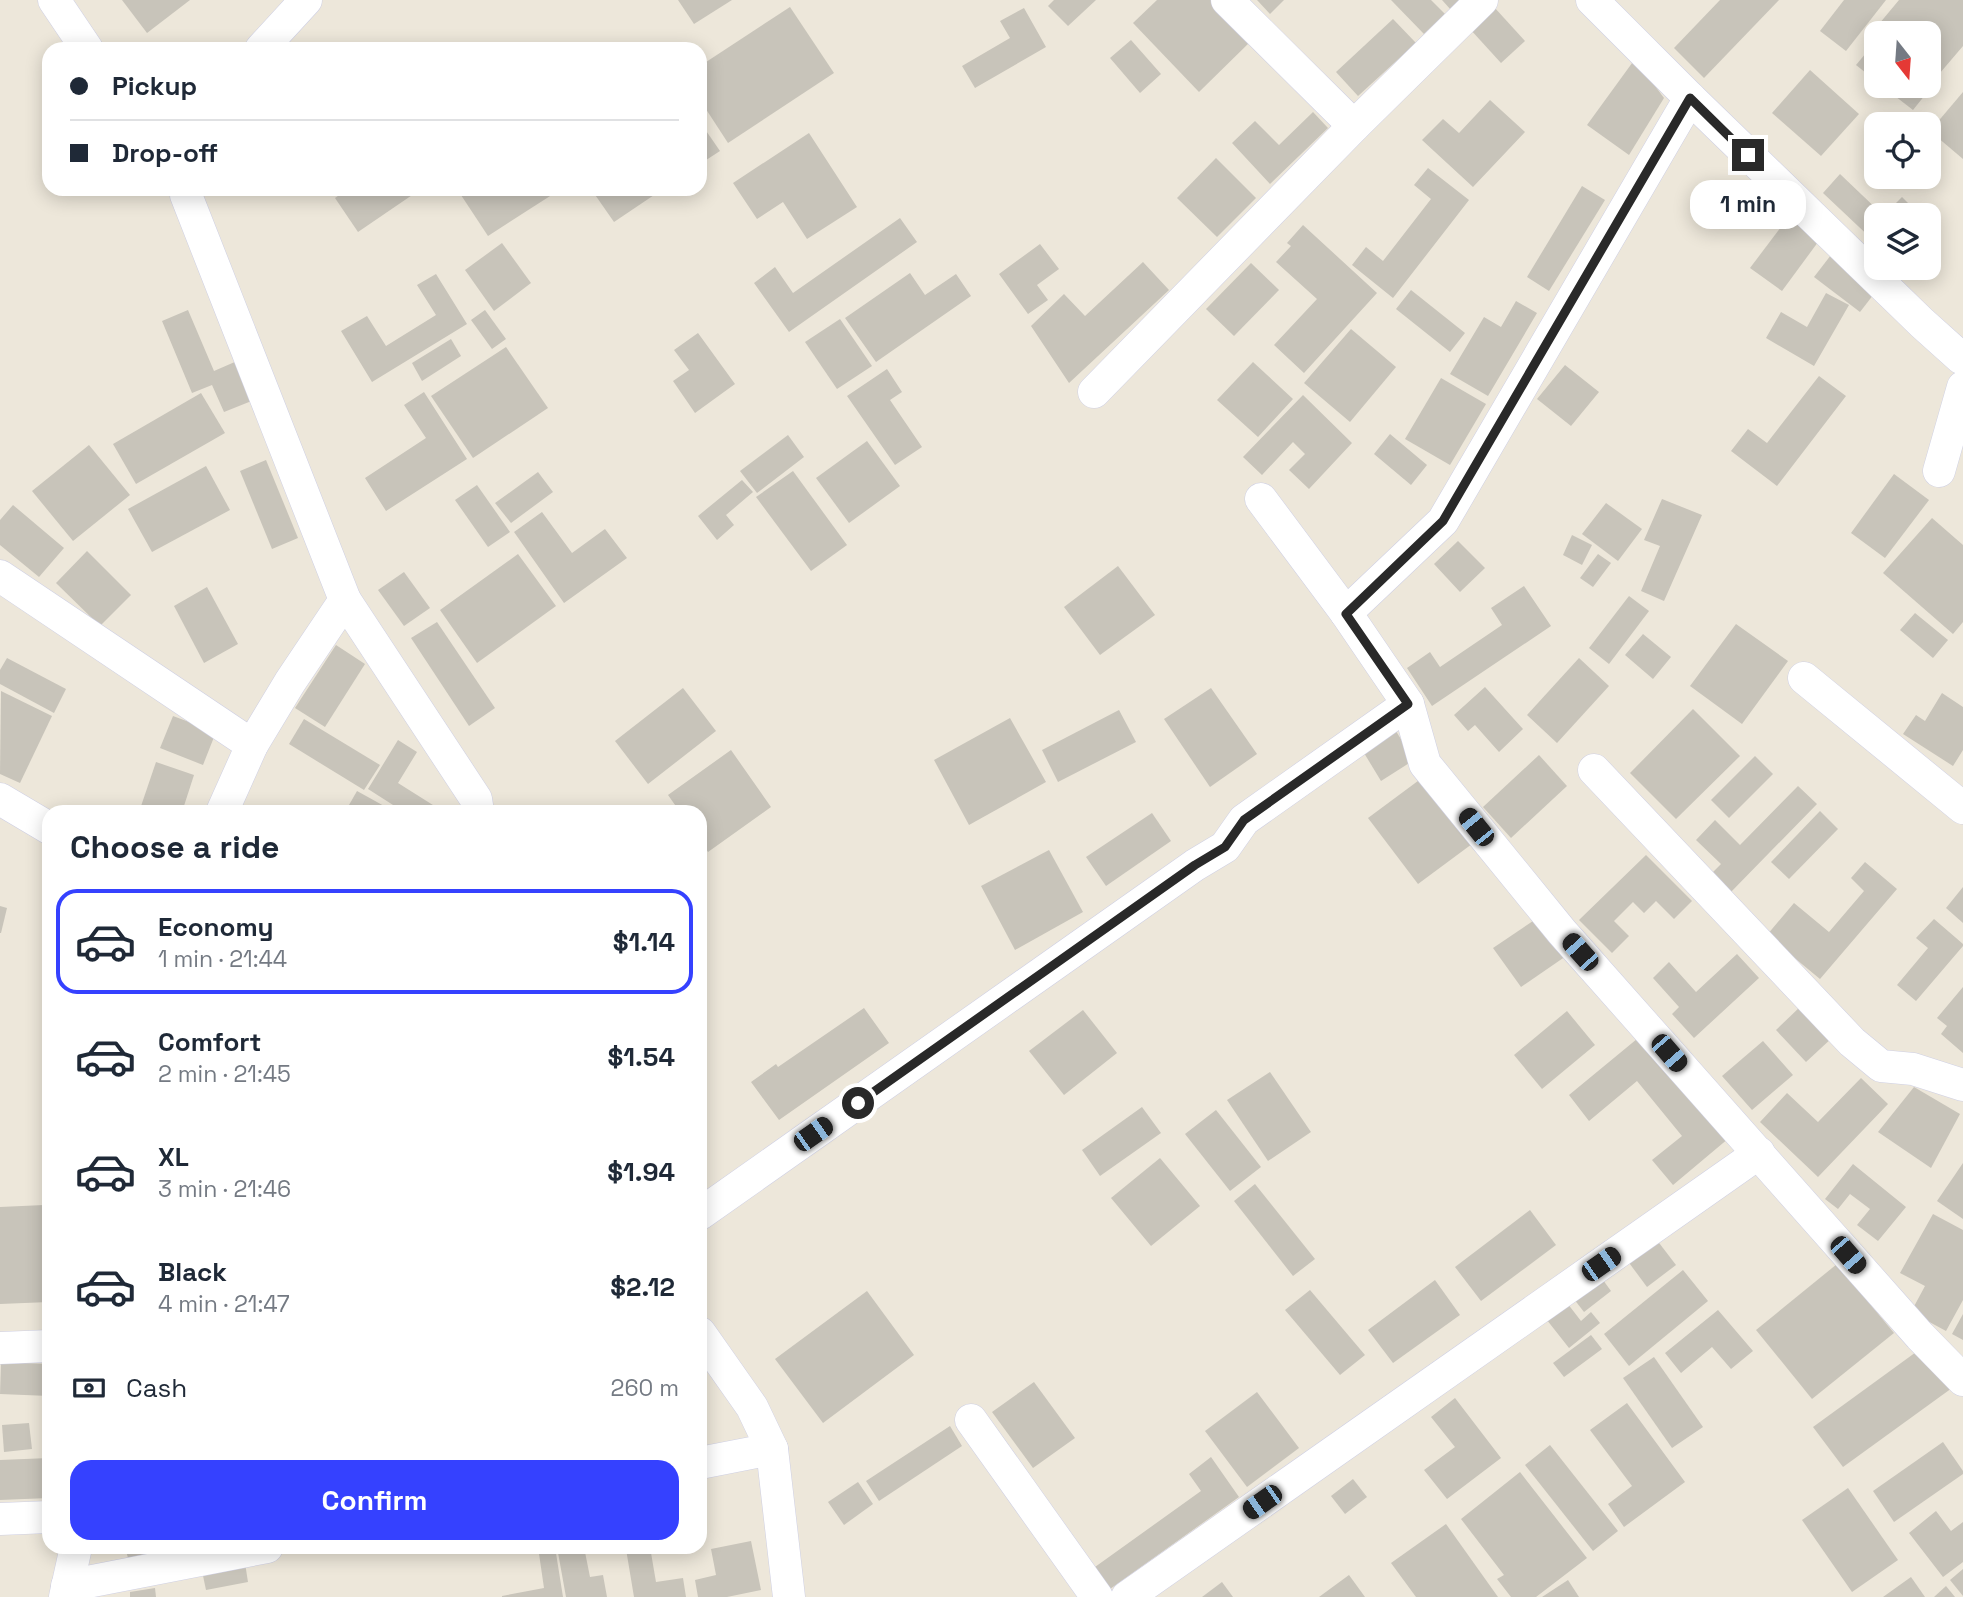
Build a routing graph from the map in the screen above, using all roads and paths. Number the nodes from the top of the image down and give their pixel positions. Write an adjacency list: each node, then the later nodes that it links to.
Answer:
1 (54, 0): 6 (street)
2 (306, 0): 7 (street)
3 (1227, 0): 9 (street)
4 (1482, 0): 9 (street)
5 (1592, 0): 8 (street)
6 (82, 42)
7 (267, 42)
8 (1690, 98): 11 (street); 17 (street)
9 (1354, 126): 12 (street)
10 (187, 196): 16 (street)
11 (1963, 368): 13 (street)
12 (1094, 392)
13 (1938, 471)
14 (1261, 499): 17 (street)
15 (0, 576): 20 (street)
16 (345, 600): 20 (street); 24 (street)
17 (1346, 614): 19 (street)
18 (1804, 678): 25 (street)
19 (1408, 704): 28 (street); 29 (street)
20 (253, 745): 23 (street)
21 (1594, 770): 27 (street)
22 (0, 799): 26 (street)
23 (225, 805)
24 (477, 805)
25 (1963, 807)
26 (42, 824)
27 (1963, 1085)
28 (1759, 1153): 33 (street); 44 (street)
29 (707, 1209)
30 (707, 1344): 35 (street)
31 (42, 1346): 32 (street)
32 (0, 1348)
33 (1963, 1380)
34 (971, 1420): 43 (street)
35 (772, 1449): 36 (street); 42 (street)
36 (707, 1462)
37 (42, 1517): 38 (street)
38 (0, 1519)
39 (74, 1554): 41 (street)
40 (235, 1554): 41 (street)
41 (66, 1591)
42 (789, 1597)
43 (1097, 1597)
44 (1126, 1597)

